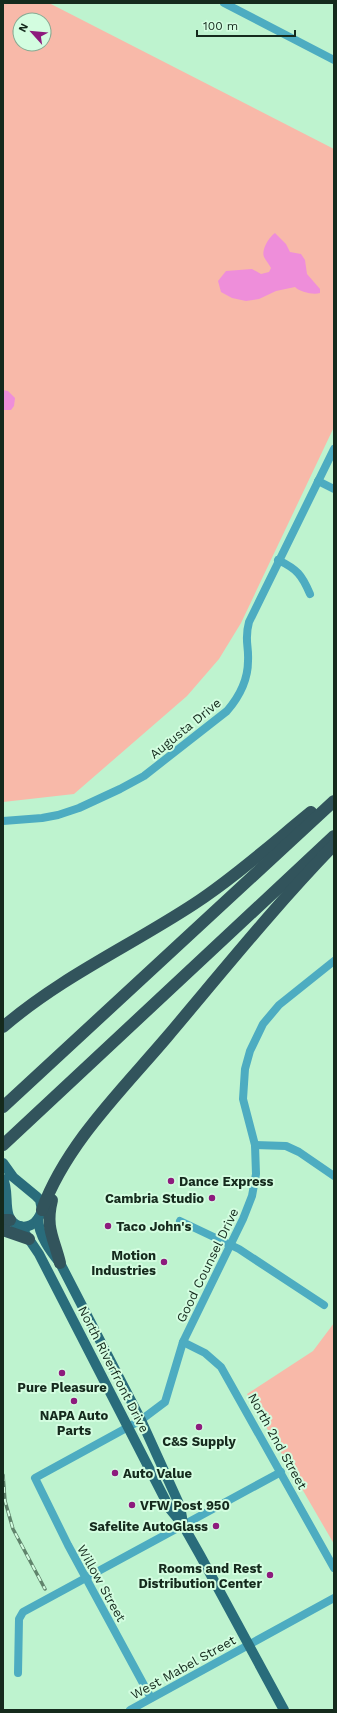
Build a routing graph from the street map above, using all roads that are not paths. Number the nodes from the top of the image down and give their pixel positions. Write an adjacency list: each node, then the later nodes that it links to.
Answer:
1 (224, 3): 2 (street)
2 (334, 60)
3 (334, 449): 4 (street, Augusta Drive)
4 (318, 481): 5 (street); 6 (street, Augusta Drive)
5 (334, 489)
6 (278, 560): 7 (street); 10 (street, Augusta Drive)
7 (310, 594)
8 (334, 794): 14 (highway)
9 (334, 801): 15 (highway)
10 (3, 821)
11 (334, 836): 16 (highway)
12 (334, 845): 18 (highway)
13 (334, 961): 17 (street, Good Counsel Drive)
14 (3, 1027)
15 (6, 1103)
16 (3, 1145)
17 (255, 1145): 20 (street); 27 (street, Good Counsel Drive)
18 (68, 1160): 22 (highway); 28 (highway)
19 (3, 1163): 21 (main road)
20 (334, 1176)
21 (7, 1179): 22 (main road, North Riverfront Drive); 24 (main road)
22 (40, 1215): 24 (main road); 28 (main road, North Riverfront Drive)
23 (180, 1221): 27 (street)
24 (11, 1222): 26 (main road, North Riverfront Drive)
25 (3, 1230): 26 (highway)
26 (29, 1239): 32 (main road, North Riverfront Drive)
27 (230, 1244): 29 (street); 30 (street, Good Counsel Drive)
28 (60, 1263): 31 (main road, North Riverfront Drive)
29 (324, 1305)
30 (183, 1342): 31 (street, Good Counsel Drive); 33 (street, North 2nd Street)
31 (141, 1420): 32 (street, Good Counsel Drive); 35 (main road, North Riverfront Drive)
32 (129, 1427): 34 (street, Good Counsel Drive); 35 (main road, North Riverfront Drive)
33 (281, 1472): 35 (street); 36 (street, North 2nd Street)
34 (35, 1478): 37 (street, Willow Street)
35 (183, 1525): 37 (street); 39 (main road, North Riverfront Drive)
36 (334, 1568)
37 (86, 1578): 40 (street); 41 (street, Willow Street)
38 (334, 1598): 39 (street, West Mabel Street)
39 (248, 1644): 41 (street, West Mabel Street); 43 (main road, North Riverfront Drive)
40 (18, 1673)
41 (151, 1698): 42 (street, West Mabel Street)
42 (130, 1710)
43 (284, 1710)

